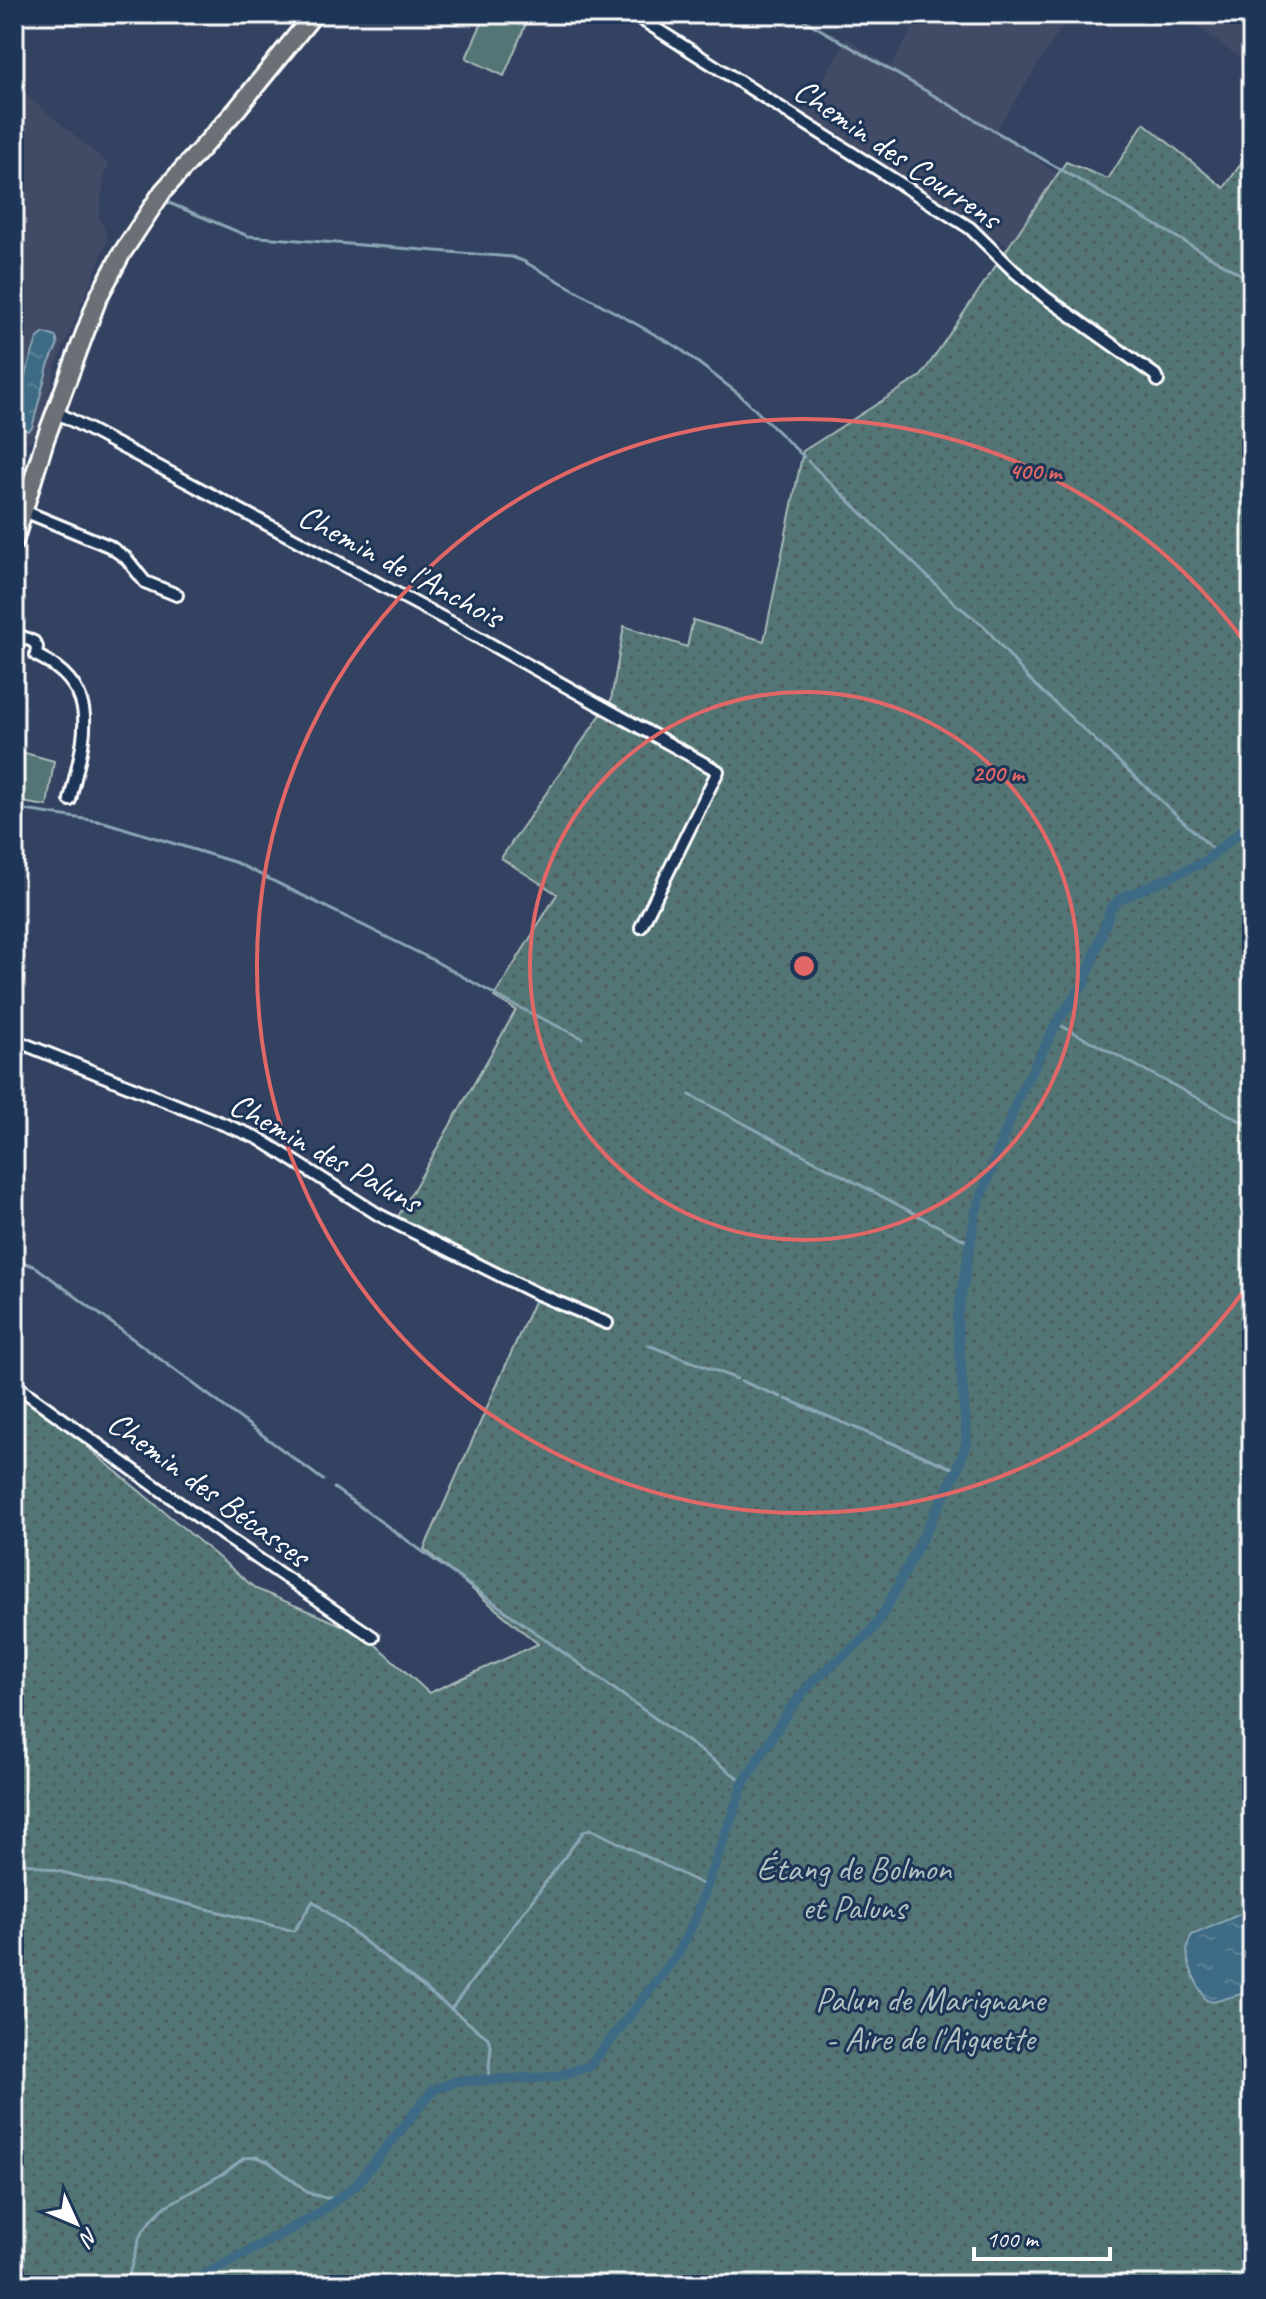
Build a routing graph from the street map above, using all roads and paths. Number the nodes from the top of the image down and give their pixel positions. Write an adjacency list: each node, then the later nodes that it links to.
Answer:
1 (314, 14): 4 (main road)
2 (633, 14): 3 (street, Chemin des Courrens)
3 (1158, 381)
4 (56, 412): 5 (main road); 10 (street, Chemin de l'Anchois)
5 (24, 511): 6 (main road); 7 (street)
6 (14, 542)
7 (177, 595)
8 (14, 633): 9 (street)
9 (70, 800)
10 (641, 927)
11 (14, 1040): 12 (street, Chemin des Paluns)
12 (607, 1323)
13 (14, 1384): 14 (street, Chemin des Bécasses)
14 (373, 1637)

